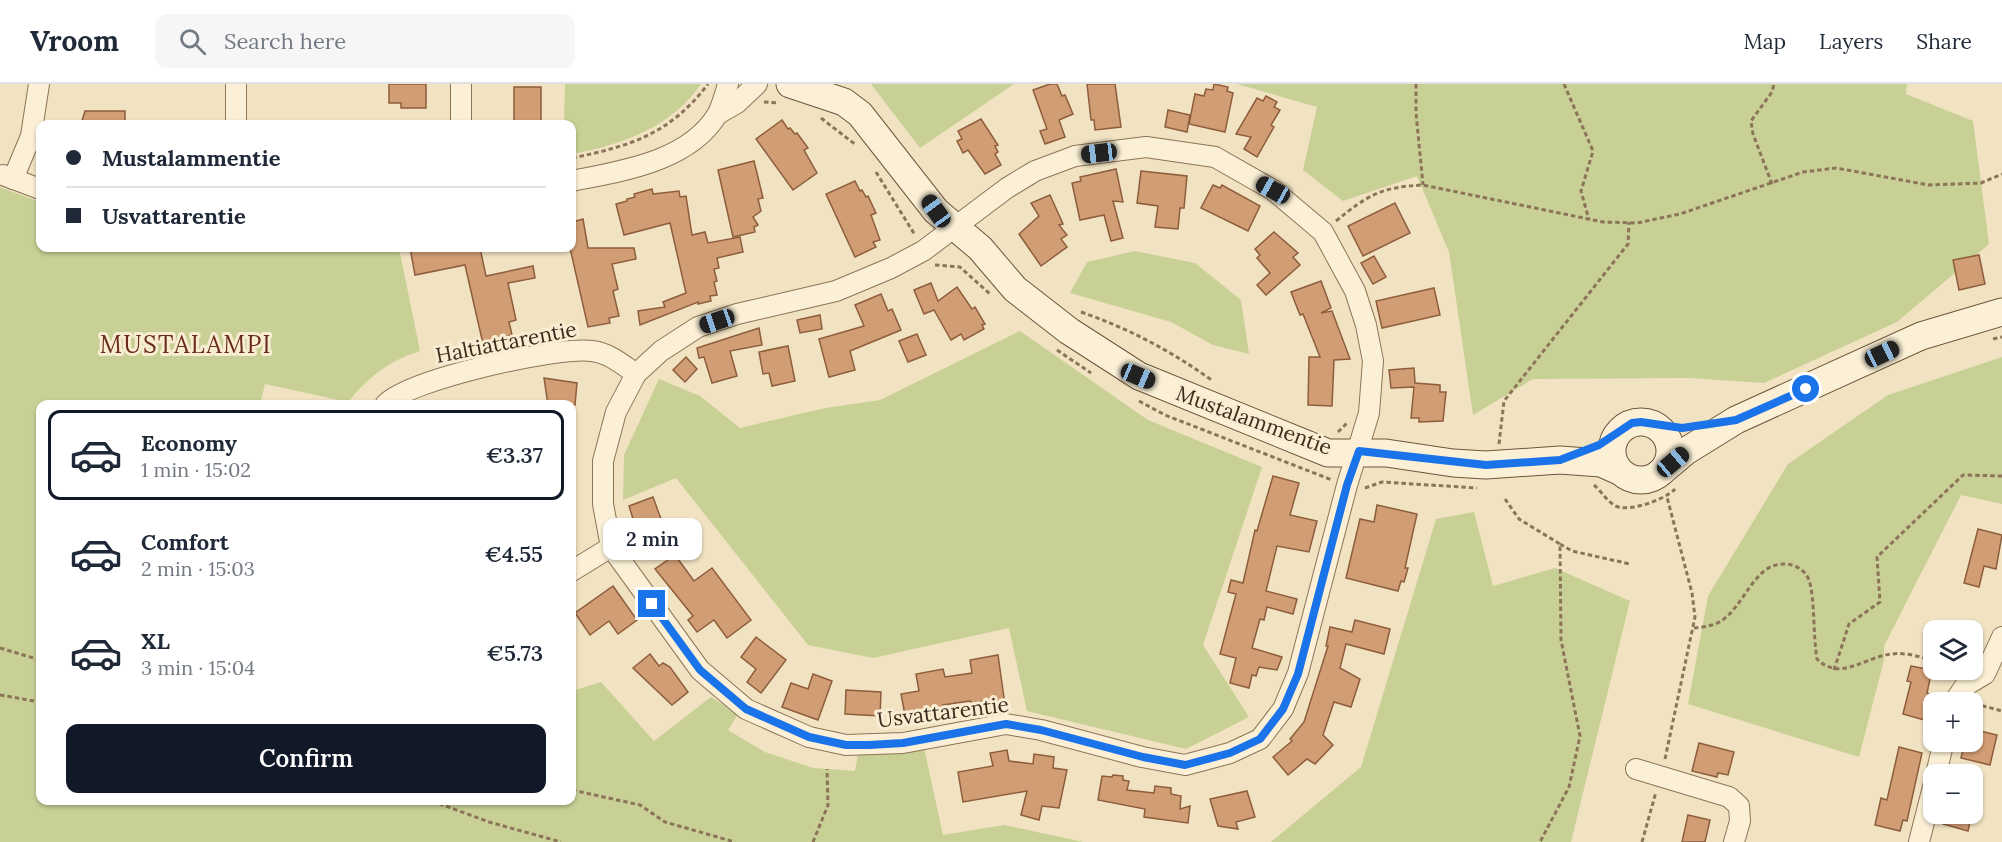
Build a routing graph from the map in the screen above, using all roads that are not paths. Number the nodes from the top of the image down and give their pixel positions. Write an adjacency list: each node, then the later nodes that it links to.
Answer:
1 (39, 84): 11 (street)
2 (236, 84): 9 (street)
3 (461, 84): 10 (street)
4 (728, 84): 8 (street)
5 (757, 84): 8 (street)
6 (790, 84): 7 (street, Mustalammentie)
7 (838, 93): 14 (street, Mustalammentie)
8 (718, 114): 12 (street)
9 (236, 120)
10 (460, 120)
11 (6, 177): 13 (street)
12 (576, 180)
13 (36, 188)
14 (955, 228): 16 (street, Usvattarentie); 21 (street, Mustalammentie); 21 (street, Usvattarentie)
15 (2002, 312): 18 (street)
16 (636, 374): 17 (street, Haltiattarentie); 25 (street, Usvattarentie)
17 (389, 400)
18 (1736, 420): 19 (street); 24 (street)
19 (1651, 424): 20 (street); 24 (street)
20 (1618, 434): 22 (street, Mustalammentie); 23 (street)
21 (1359, 451): 22 (street, Mustalammentie); 25 (street, Usvattarentie)
22 (1560, 460): 23 (street, Mustalammentie)
23 (1619, 471): 24 (street)
24 (1664, 485)
25 (611, 547): 26 (street)
26 (576, 569)
27 (2002, 637): 28 (street)
28 (1961, 692)
29 (1636, 769): 31 (street)
30 (1924, 824): 32 (street)
31 (1734, 842)
32 (1919, 842)

